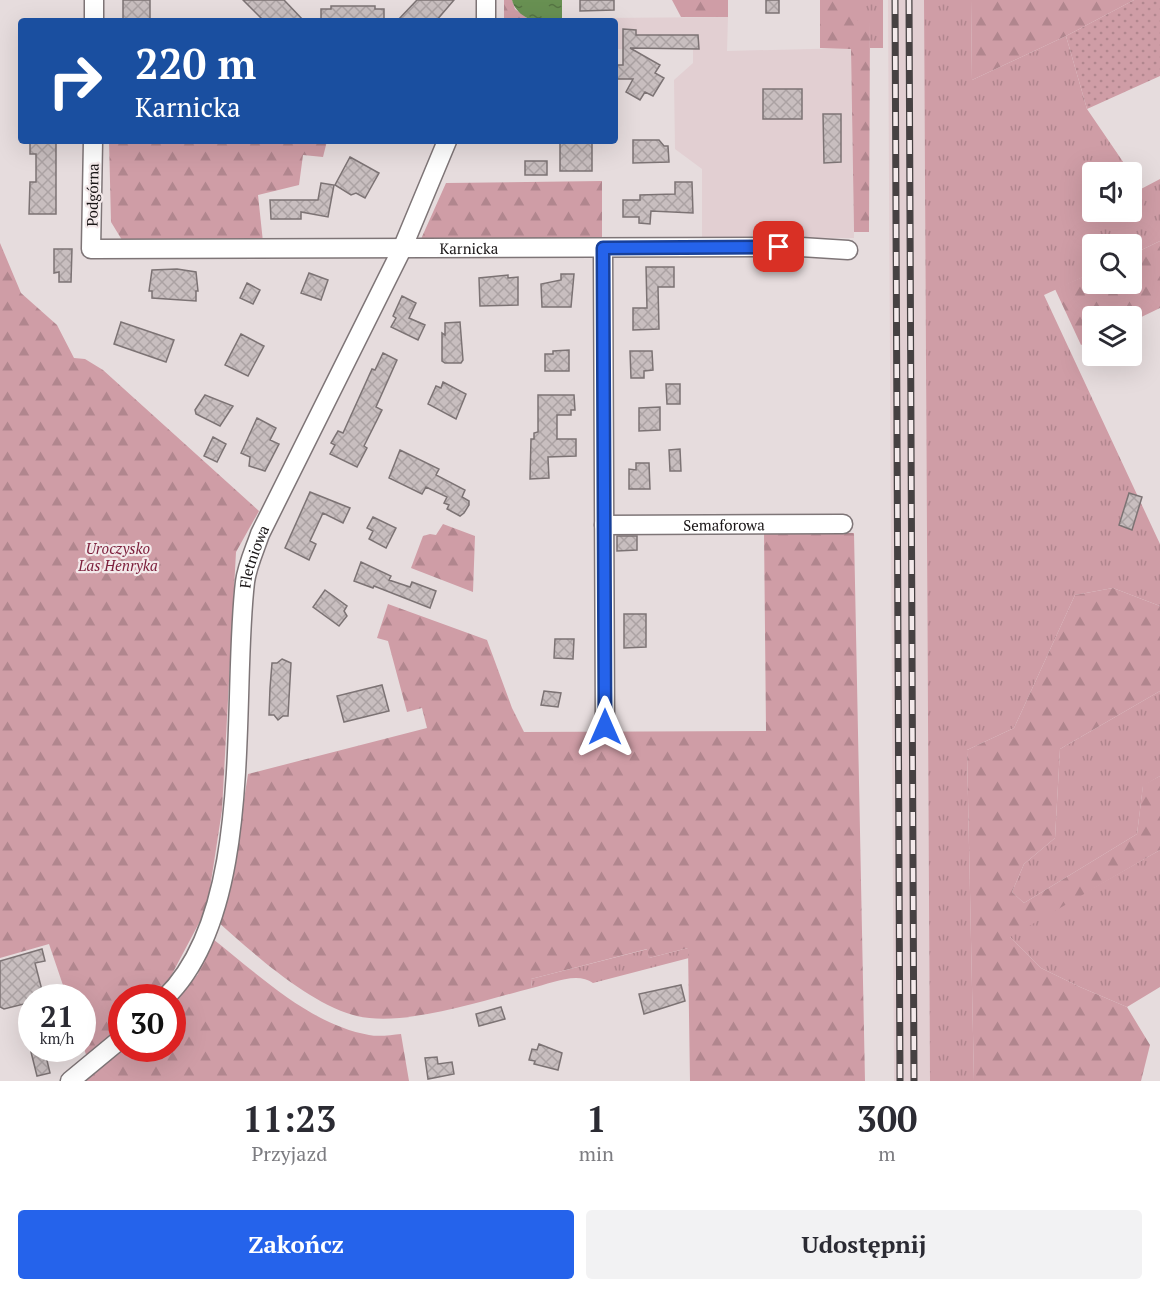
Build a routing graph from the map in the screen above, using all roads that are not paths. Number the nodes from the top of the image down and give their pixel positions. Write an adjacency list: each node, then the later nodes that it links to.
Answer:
1 (94, 0): 3 (street)
2 (486, 0): 4 (street)
3 (94, 18)
4 (486, 18)
5 (93, 144): 8 (street, Podgórna)
6 (446, 144): 9 (street, Fletniowa)
7 (603, 248): 9 (street, Karnicka); 10 (street, Karnicka); 12 (street)
8 (91, 249): 9 (street, Karnicka)
9 (402, 249): 14 (street, Fletniowa)
10 (848, 249)
11 (843, 524): 12 (street, Semaforowa)
12 (604, 525): 13 (street)
13 (605, 727)
14 (175, 984)
15 (108, 1050): 16 (street)
16 (70, 1081)

